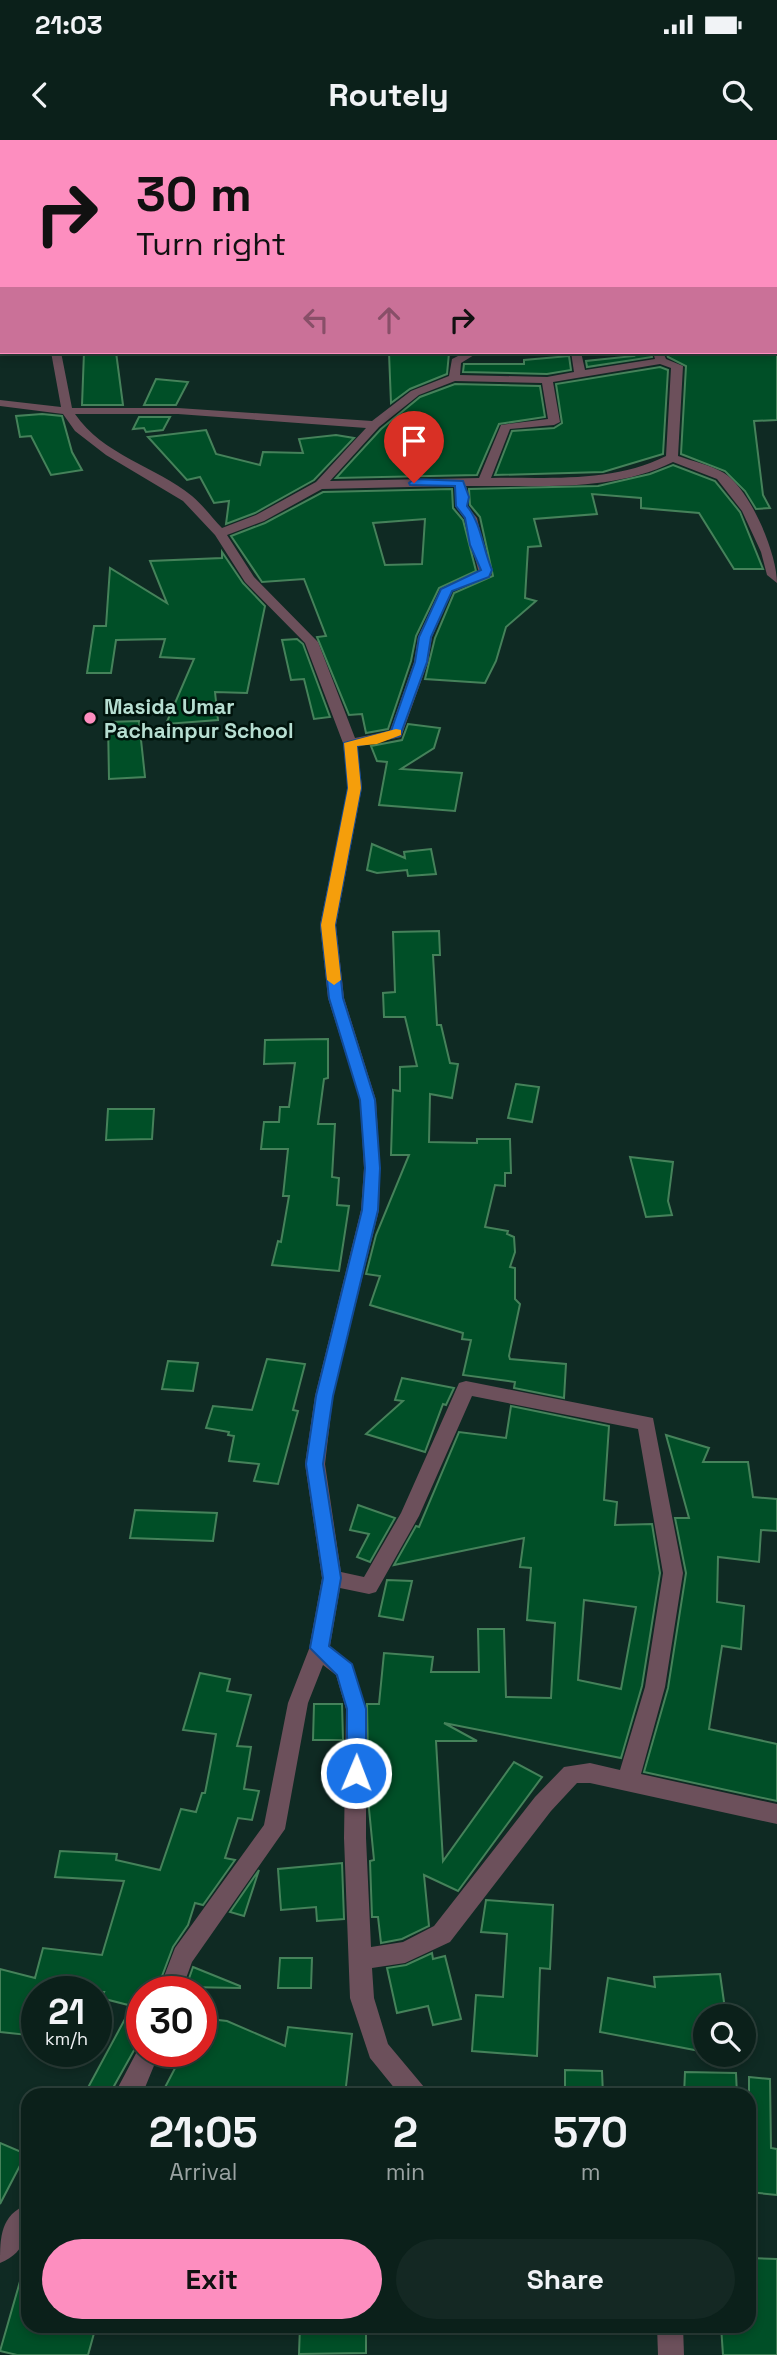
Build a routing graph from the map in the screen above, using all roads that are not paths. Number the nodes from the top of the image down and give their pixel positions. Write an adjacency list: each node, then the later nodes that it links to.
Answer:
1 (56, 354): 9 (street)
2 (470, 354): 6 (street)
3 (576, 354): 5 (street)
4 (660, 357): 5 (street); 11 (street)
5 (580, 375): 7 (street)
6 (454, 378): 7 (street); 10 (street)
7 (547, 380): 12 (street)
8 (0, 403): 9 (street)
9 (67, 411): 10 (street); 15 (street)
10 (375, 425): 14 (street)
11 (672, 458): 12 (street); 16 (street)
12 (484, 481): 13 (street)
13 (459, 483): 14 (street); 17 (street)
14 (320, 485): 15 (street)
15 (220, 533): 17 (street)
16 (777, 579)
17 (350, 743): 18 (street)
18 (332, 1578): 19 (street); 20 (street)
19 (319, 1648): 22 (street); 23 (street)
20 (628, 1781): 21 (street); 22 (street)
21 (777, 1814)
22 (360, 1959): 26 (street)
23 (175, 1976)
24 (142, 2067): 25 (street)
25 (131, 2088)
26 (410, 2088)
27 (21, 2225): 28 (street)
28 (0, 2251)
29 (670, 2333): 30 (street)
30 (671, 2355)

